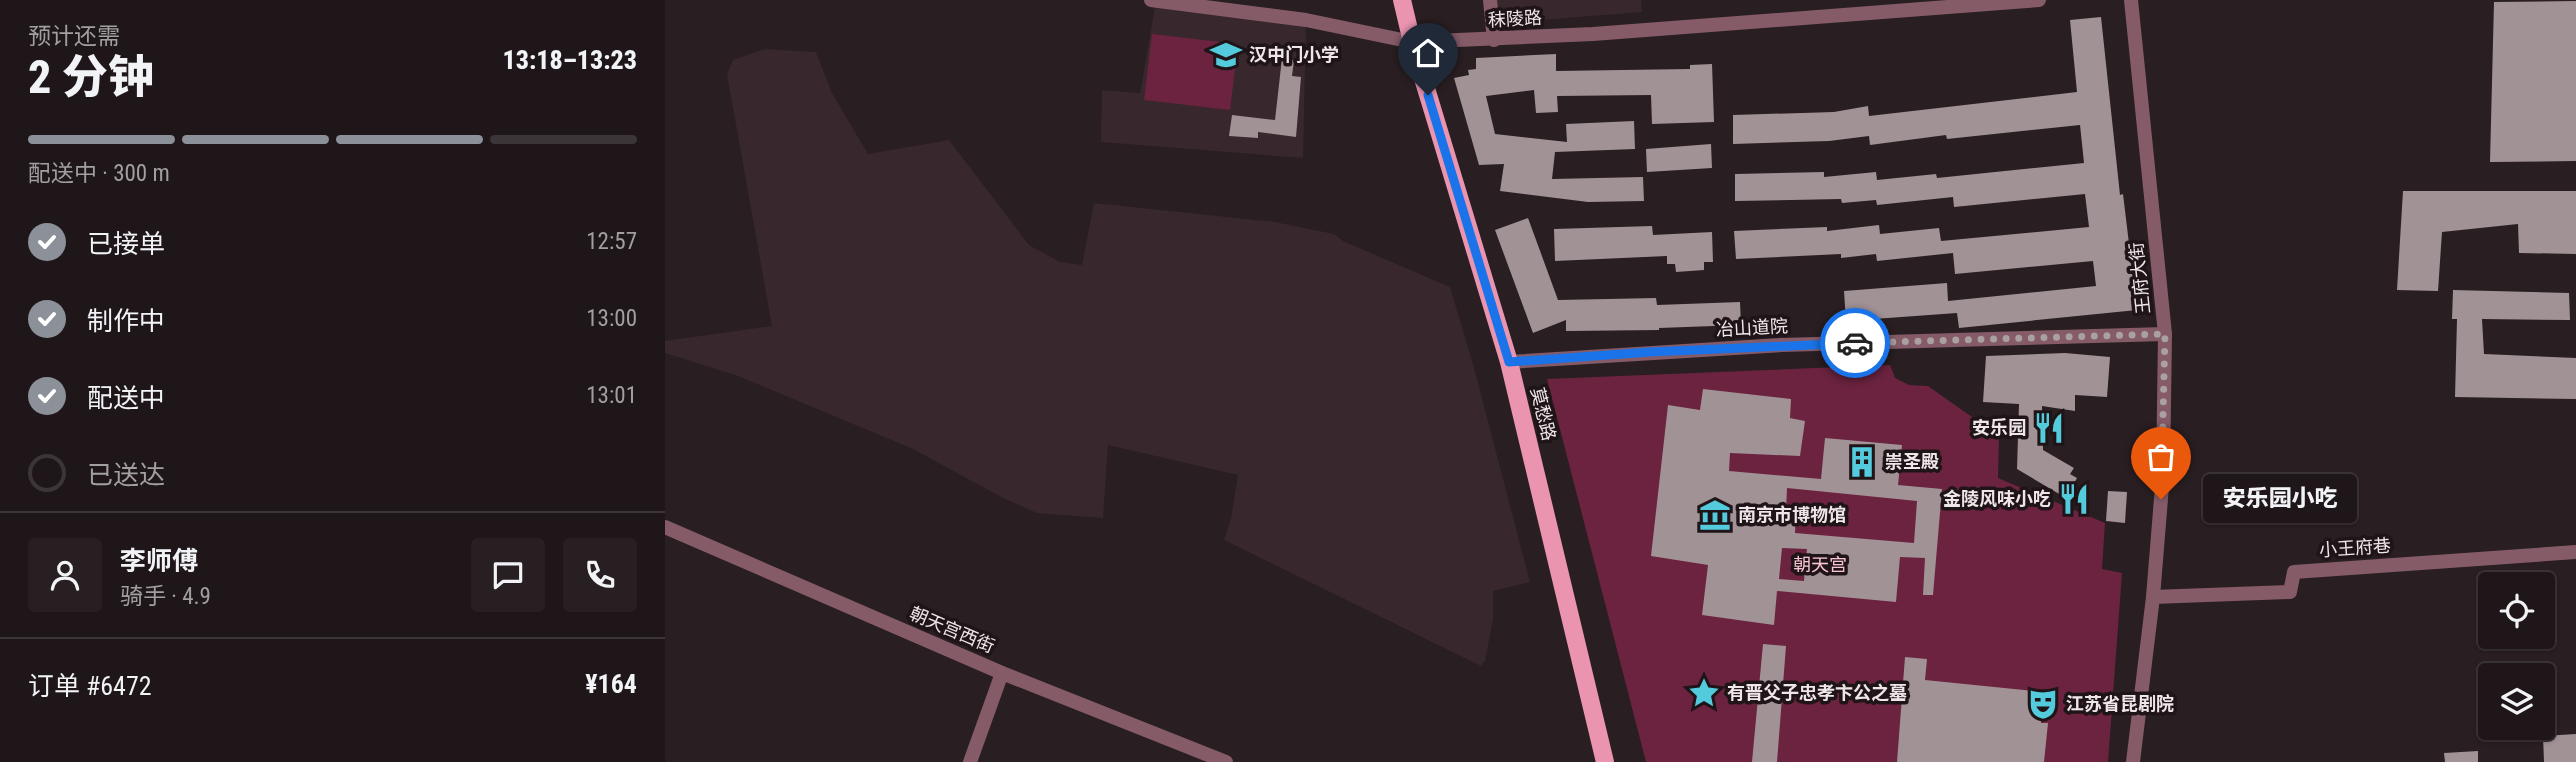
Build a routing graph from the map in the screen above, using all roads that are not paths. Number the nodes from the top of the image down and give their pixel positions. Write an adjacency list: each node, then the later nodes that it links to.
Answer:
1 (1151, 0): 7 (street, 秣陵路)
2 (1402, 0): 7 (main road, 莫愁路)
3 (1490, 0): 6 (street)
4 (2039, 0): 6 (street, 秣陵路)
5 (2131, 0): 8 (street, 王府大街)
6 (1493, 40): 7 (street, 秣陵路)
7 (1412, 42): 9 (main road, 莫愁路)
8 (2165, 334): 9 (street, 冶山道院); 12 (street, 王府大街)
9 (1509, 362): 16 (main road, 莫愁路)
10 (665, 527): 13 (street, 朝天宫西街)
11 (2576, 552): 12 (street, 小王府巷)
12 (2153, 597): 17 (street, 王府大街)
13 (1002, 673): 14 (street); 15 (street, 朝天宫西街)
14 (969, 762)
15 (1226, 762)
16 (1605, 762)
17 (2133, 762)

